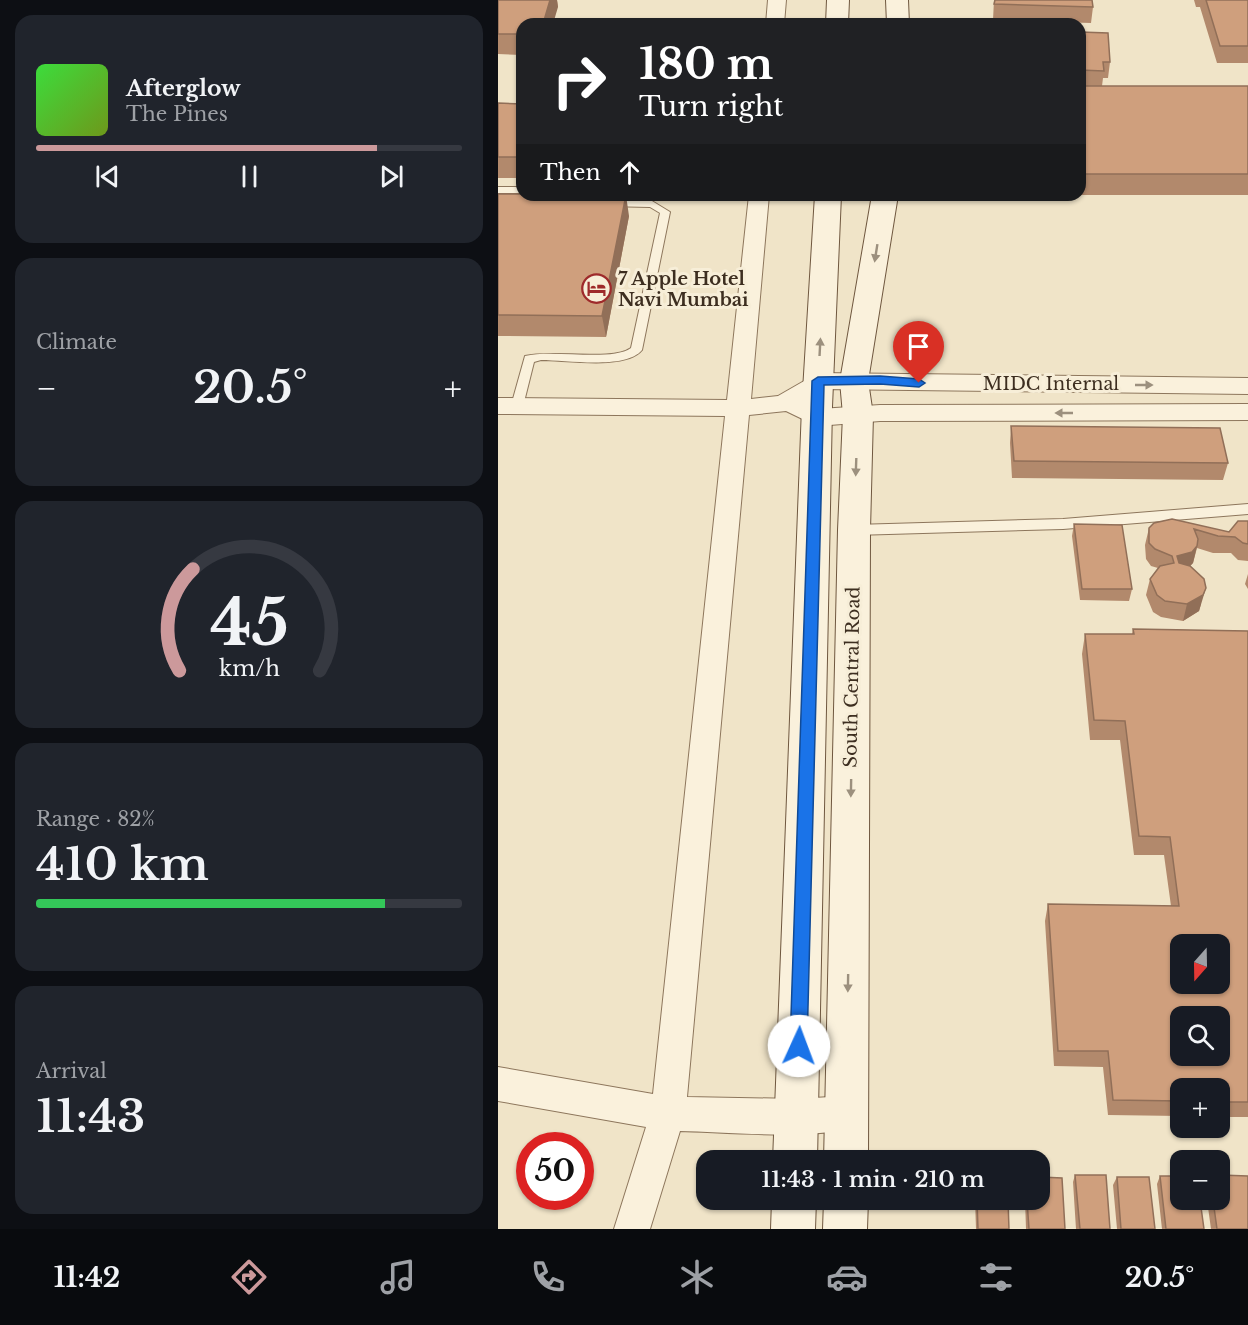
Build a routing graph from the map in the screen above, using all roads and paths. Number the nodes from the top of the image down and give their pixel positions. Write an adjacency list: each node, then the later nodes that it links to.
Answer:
1 (777, 0): 4 (street)
2 (838, 0): 5 (main road)
3 (897, 0): 6 (main road)
4 (776, 18)
5 (837, 18)
6 (898, 18)
7 (498, 190): 8 (lane)
8 (516, 190)
9 (758, 201): 18 (street)
10 (828, 201): 13 (main road, one-way to 10)
11 (884, 201): 14 (main road, South Central Road, one-way to 14)
12 (593, 204): 17 (lane)
13 (818, 381): 14 (street, MIDC Internal); 16 (street); 21 (main road)
14 (854, 381): 15 (street, MIDC Internal, one-way to 15); 20 (main road, South Central Road)
15 (1248, 386)
16 (784, 403): 18 (street); 21 (street)
17 (507, 406): 18 (street)
18 (740, 408): 26 (street)
19 (1248, 412): 20 (street, one-way to 20)
20 (858, 415): 21 (street); 23 (main road, South Central Road, one-way to 23)
21 (817, 418): 27 (main road)
22 (1248, 509): 23 (lane)
23 (854, 530): 25 (main road, South Central Road, one-way to 25)
24 (498, 1084): 26 (street)
25 (847, 1113): 27 (street); 29 (main road, South Central Road)
26 (668, 1114): 27 (street); 32 (street)
27 (796, 1116): 28 (main road)
28 (795, 1150)
29 (846, 1150)
30 (794, 1210): 33 (main road)
31 (846, 1210): 34 (main road)
32 (632, 1229)
33 (793, 1229)
34 (845, 1229)

